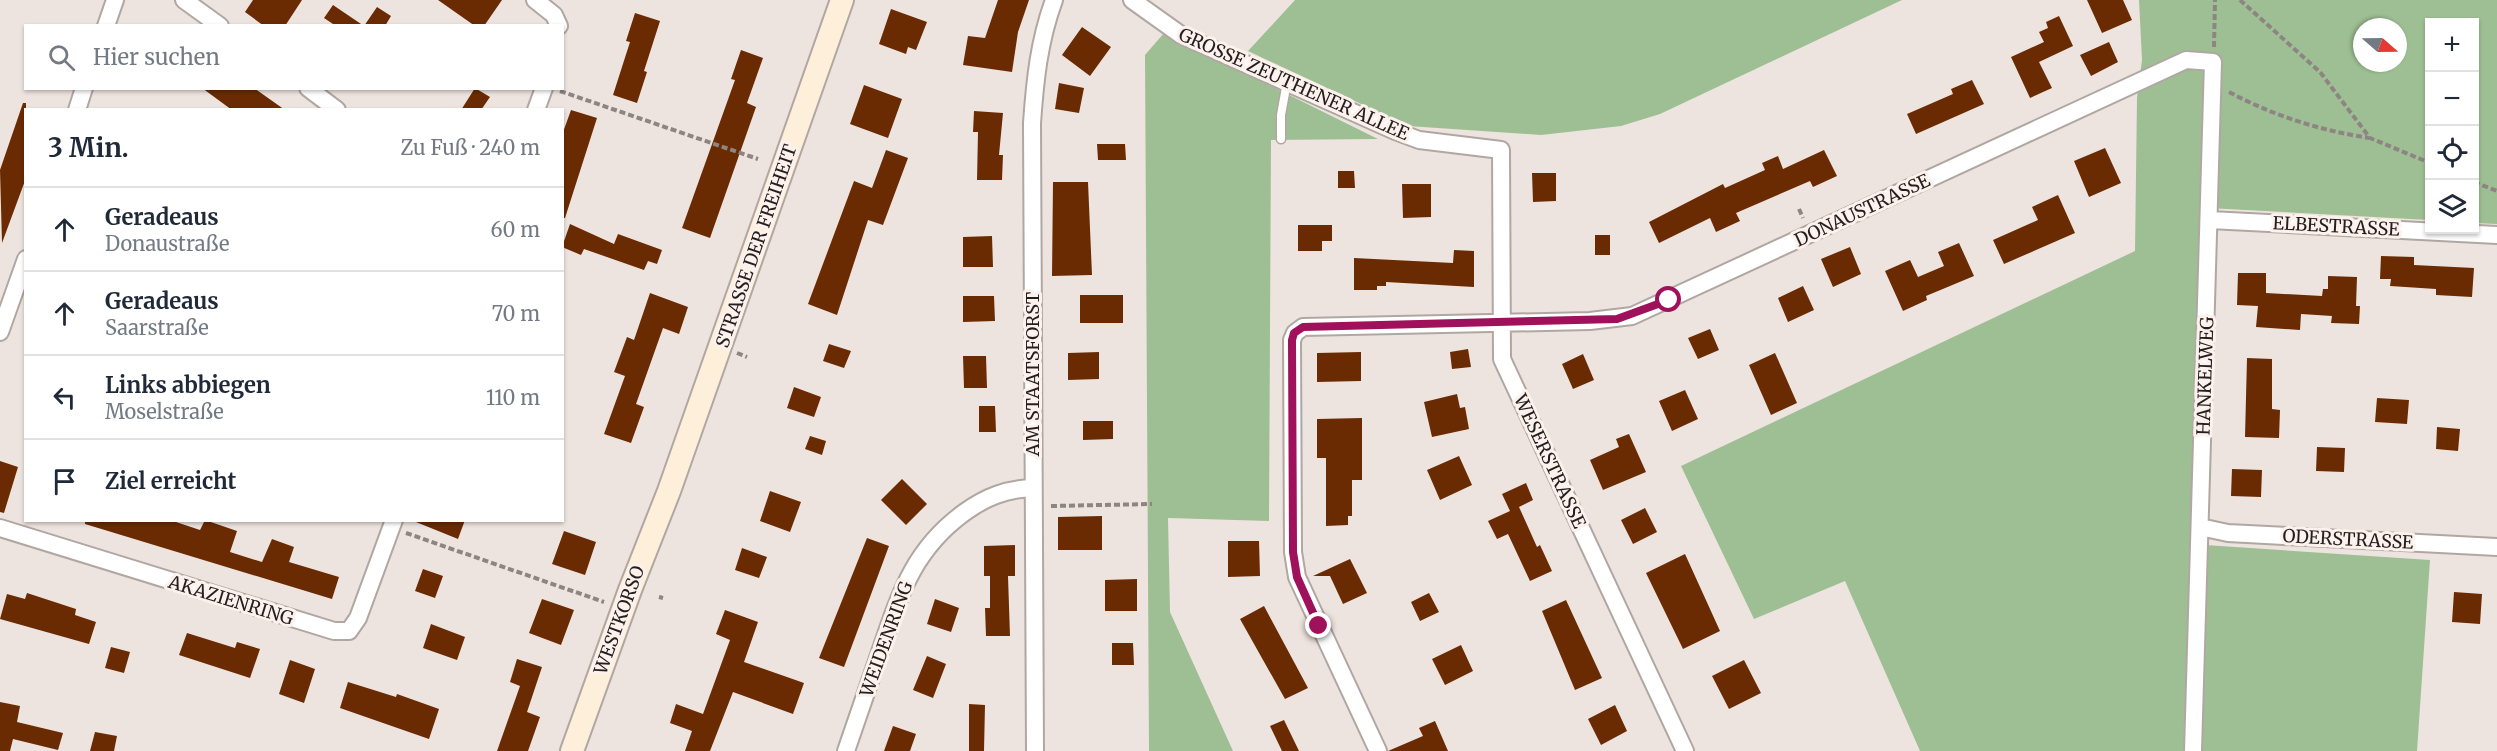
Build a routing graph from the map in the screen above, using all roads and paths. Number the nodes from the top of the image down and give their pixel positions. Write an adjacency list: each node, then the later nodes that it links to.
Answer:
1 (114, 0): 9 (street)
2 (184, 0): 10 (street)
3 (536, 0): 11 (street)
4 (842, 0): 37 (street, STRASSE DER FREIHEIT)
5 (1054, 0): 36 (street, AM STAATSFORST)
6 (1132, 0): 13 (street, GROSSE ZEUTHENER ALLEE)
7 (2216, 0): 12 (path)
8 (2240, 0): 22 (path)
9 (107, 24)
10 (217, 24)
11 (558, 24)
12 (2213, 62): 14 (street, HANKELWEG); 34 (street, DONAUSTRASSE)
13 (1287, 82): 23 (lane); 24 (street, GROSSE ZEUTHENER ALLEE)
14 (2213, 83): 22 (path); 31 (street, HANKELWEG)
15 (83, 90): 19 (street)
16 (311, 90): 20 (street)
17 (543, 90): 21 (street)
18 (560, 90): 25 (path)
19 (78, 108)
20 (334, 108)
21 (537, 108)
22 (2370, 138): 26 (path)
23 (1281, 139)
24 (1501, 150): 34 (street, WESERSTRASSE)
25 (758, 159)
26 (2425, 162)
27 (2479, 184): 28 (path)
28 (2497, 191)
29 (1799, 209): 30 (path)
30 (1804, 220)
31 (2210, 220): 32 (street, ELBESTRASSE); 41 (street, HANKELWEG)
32 (2497, 236)
33 (24, 270): 35 (street)
34 (1502, 322): 48 (street, DONAUSTRASSE); 49 (street, WESERSTRASSE)
35 (0, 332)
36 (1033, 488): 39 (street, AM STAATSFORST); 46 (street, WEIDENRING)
37 (669, 491): 45 (street, WESTKORSO)
38 (1152, 504): 39 (path)
39 (1033, 506): 47 (street, AM STAATSFORST)
40 (392, 524): 42 (street, AKAZIENRING); 44 (path)
41 (2200, 527): 43 (street, ODERSTRASSE); 50 (street, HANKELWEG)
42 (0, 528)
43 (2497, 547)
44 (604, 602)
45 (572, 751)
46 (846, 751)
47 (1035, 751)
48 (1378, 751)
49 (1685, 751)
50 (2193, 751)

